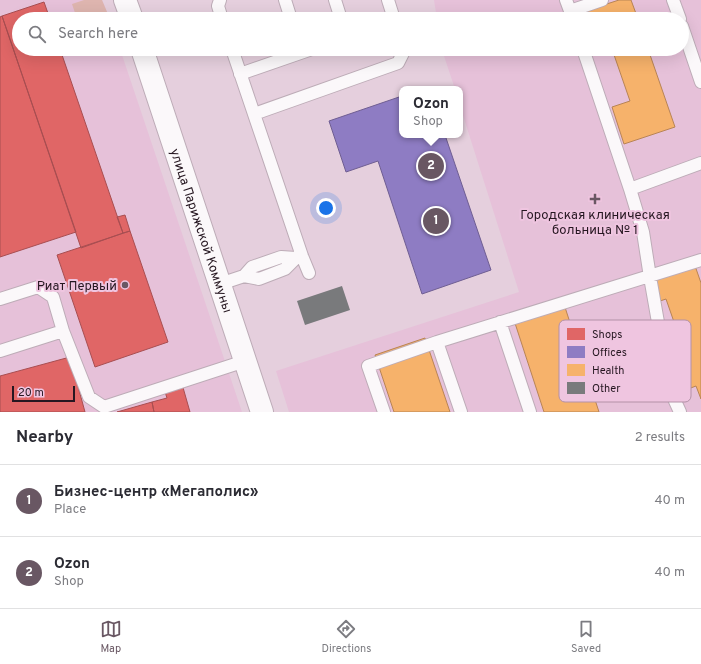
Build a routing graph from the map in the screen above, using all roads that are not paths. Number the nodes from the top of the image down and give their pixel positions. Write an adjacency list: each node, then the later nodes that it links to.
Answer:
1 (125, 0): 9 (main road)
2 (220, 0): 10 (lane)
3 (285, 0): 11 (lane)
4 (335, 0): 12 (lane)
5 (388, 0): 13 (lane)
6 (602, 0): 8 (lane)
7 (673, 0): 14 (lane)
8 (570, 10)
9 (129, 12)
10 (220, 12)
11 (289, 12)
12 (339, 12)
13 (392, 12)
14 (677, 12)
15 (689, 47): 22 (lane)
16 (144, 56): 30 (main road, улица Парижской Коммуны)
17 (234, 56): 21 (lane)
18 (289, 56): 21 (lane)
19 (402, 56): 23 (lane)
20 (585, 56): 25 (lane)
21 (240, 74): 23 (lane)
22 (701, 82)
23 (254, 114): 26 (lane)
24 (701, 163): 25 (lane)
25 (630, 189): 29 (lane)
26 (299, 257): 28 (lane); 30 (lane)
27 (701, 260): 29 (lane)
28 (309, 273)
29 (650, 277): 32 (lane); 33 (lane)
30 (220, 284): 37 (main road, улица Парижской Коммуны)
31 (0, 300): 34 (lane)
32 (658, 320)
33 (500, 322): 35 (lane); 42 (lane)
34 (64, 331): 36 (lane); 37 (lane)
35 (437, 342): 40 (lane); 41 (lane)
36 (0, 351)
37 (245, 361): 39 (main road, улица Парижской Коммуны)
38 (675, 402): 43 (lane)
39 (262, 412)
40 (384, 412)
41 (461, 412)
42 (530, 412)
43 (680, 412)

